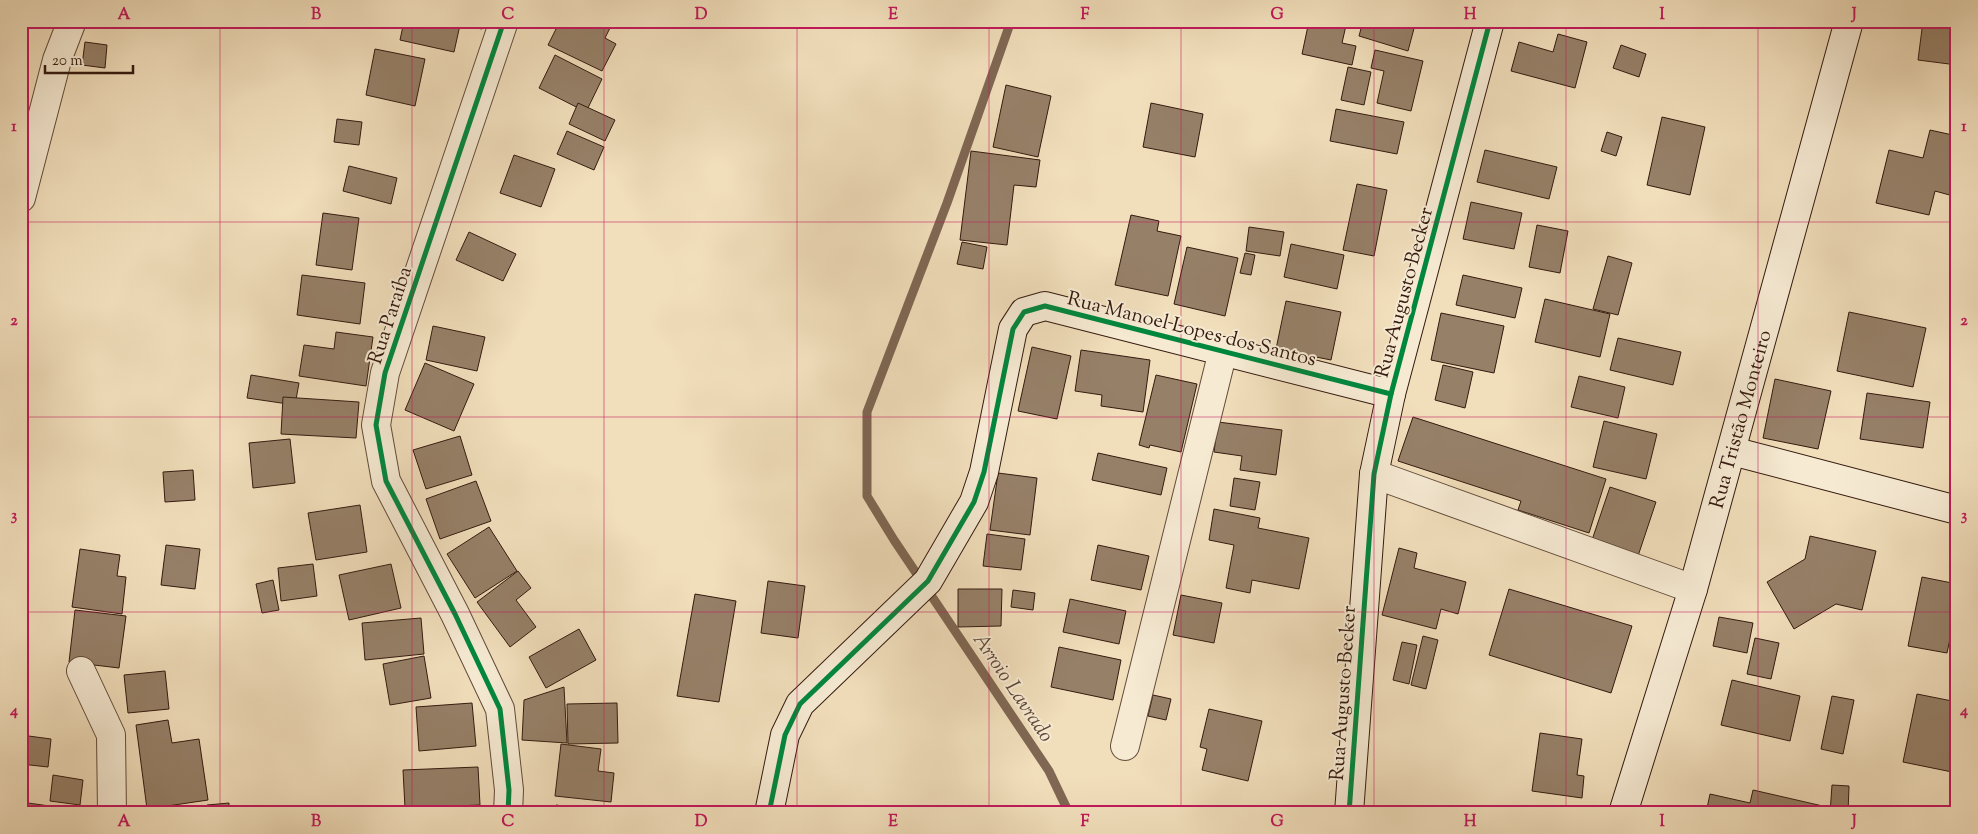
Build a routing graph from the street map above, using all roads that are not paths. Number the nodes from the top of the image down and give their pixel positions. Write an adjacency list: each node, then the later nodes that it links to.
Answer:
1 (72, 21): 5 (street)
2 (504, 21): 15 (street, Rua Paraíba)
3 (1490, 21): 7 (street, Rua Augusto Becker)
4 (1849, 21): 8 (street, Rua Tristão Monteiro)
5 (21, 198)
6 (1223, 351): 7 (street, Rua Manoel Lopes dos Santos); 13 (street); 16 (street, Rua Manoel Lopes dos Santos)
7 (1391, 394): 9 (street, Rua Augusto Becker)
8 (1732, 451): 10 (street); 11 (street, Rua Tristão Monteiro)
9 (1374, 474): 11 (street); 17 (street, Rua Augusto Becker)
10 (1957, 510)
11 (1693, 589): 18 (street, Rua Tristão Monteiro)
12 (81, 671): 14 (street)
13 (1125, 746)
14 (112, 813)
15 (508, 813)
16 (769, 813)
17 (1348, 813)
18 (1623, 813)

